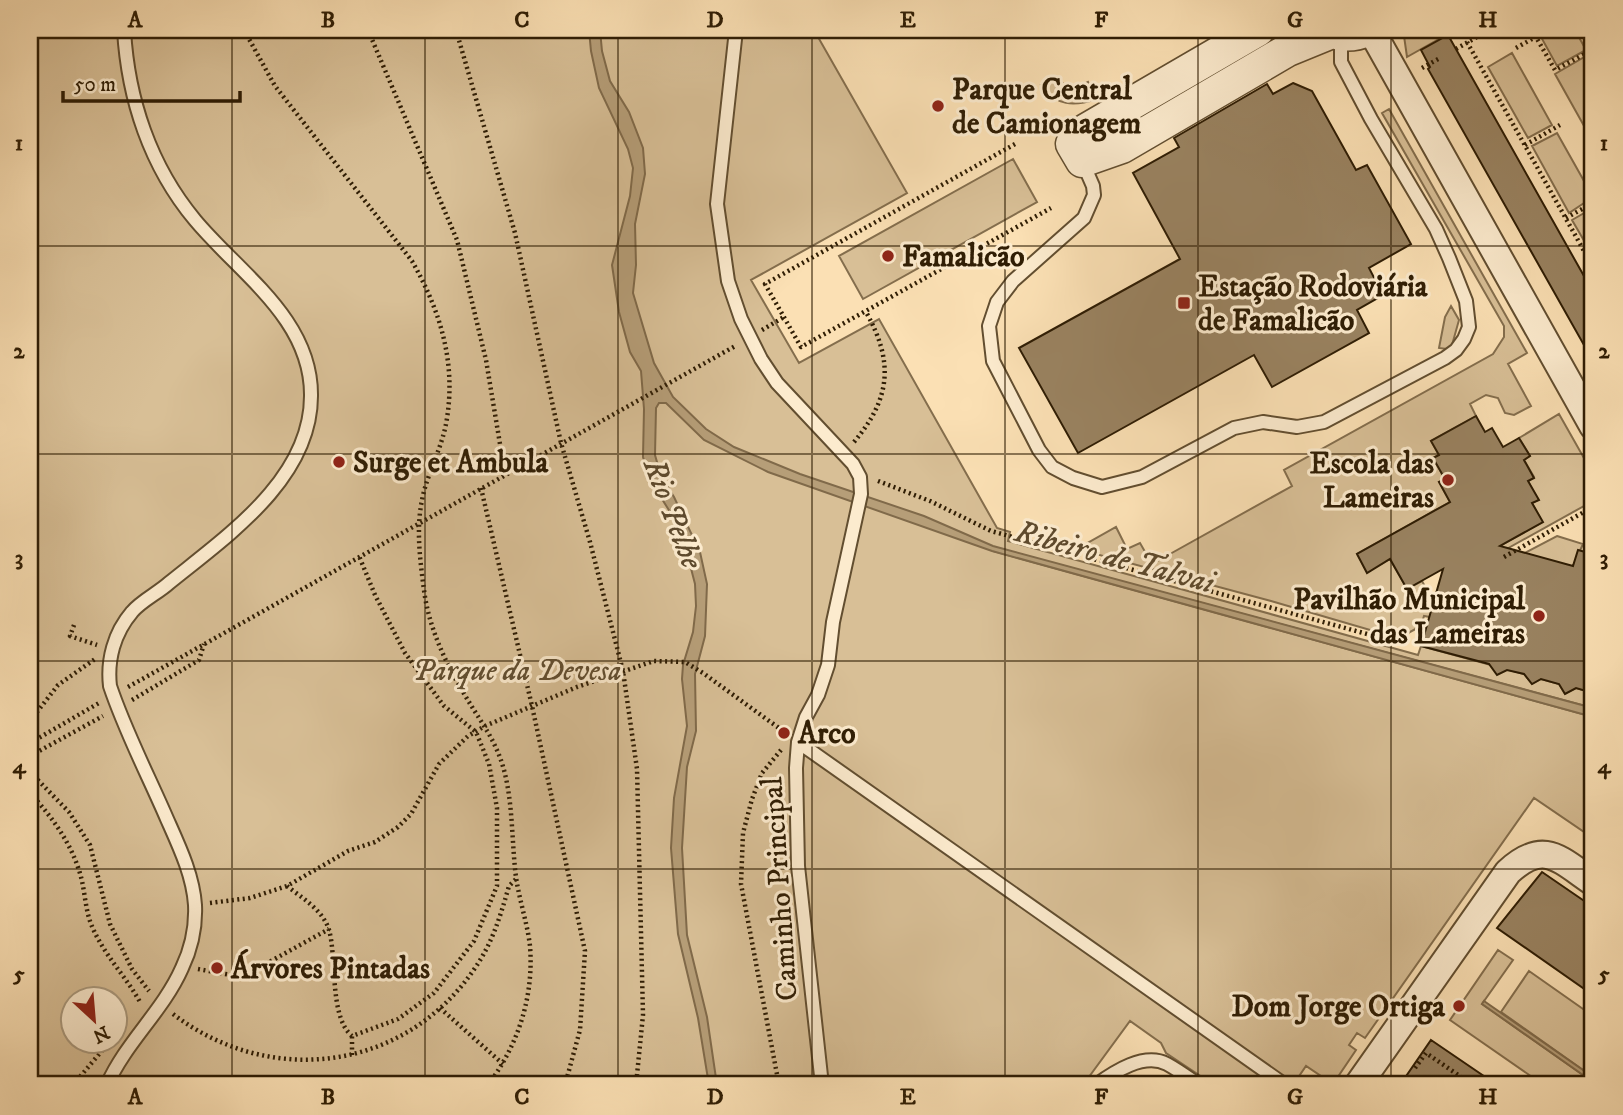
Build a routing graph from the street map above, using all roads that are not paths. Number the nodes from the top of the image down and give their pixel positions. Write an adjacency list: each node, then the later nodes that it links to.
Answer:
1 (124, 30): 9 (lane)
2 (736, 30): 7 (lane, Caminho Principal)
3 (1258, 30): 5 (street)
4 (1348, 31): 5 (street); 5 (lane); 6 (street)
5 (1082, 161)
6 (1593, 426)
7 (798, 742): 10 (lane, Caminho Principal); 13 (lane)
8 (1593, 882): 14 (street)
9 (107, 1085)
10 (822, 1085)
11 (1096, 1085): 12 (lane)
12 (1199, 1085)
13 (1285, 1085)
14 (1358, 1085)

